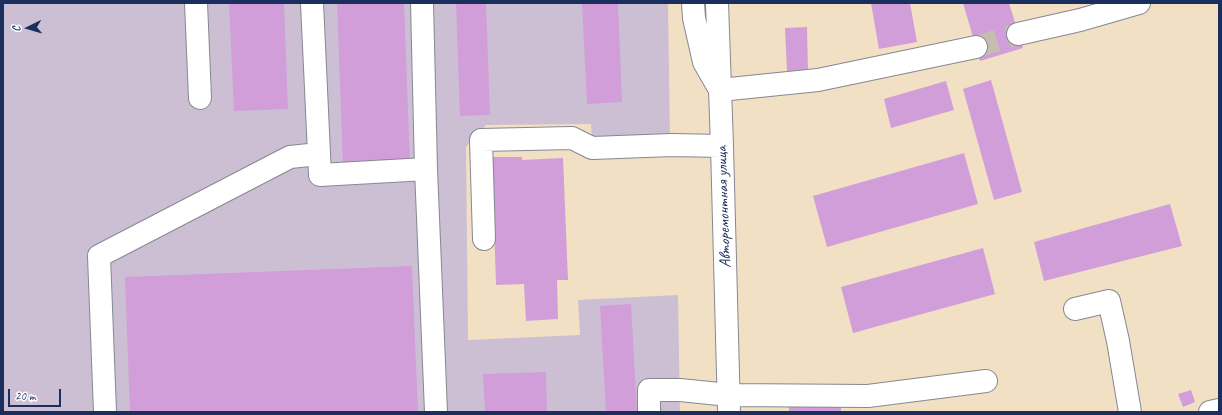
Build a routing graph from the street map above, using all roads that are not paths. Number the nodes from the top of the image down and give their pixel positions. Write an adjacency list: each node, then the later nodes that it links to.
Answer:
1 (196, 3): 10 (street)
2 (312, 3): 12 (street)
3 (422, 3): 13 (street)
4 (693, 3): 9 (street)
5 (717, 3): 9 (street, Авторемонтная улица)
6 (1139, 3): 7 (street)
7 (1018, 34)
8 (976, 47): 9 (street)
9 (720, 90): 11 (street, Авторемонтная улица)
10 (200, 98)
11 (722, 146): 14 (street); 17 (street, Авторемонтная улица)
12 (319, 154): 13 (street); 19 (street)
13 (426, 169): 20 (street)
14 (484, 239)
15 (1075, 309): 22 (street)
16 (986, 381): 17 (street)
17 (729, 403): 21 (street)
18 (1219, 410): 23 (street)
19 (105, 412)
20 (436, 412)
21 (649, 412)
22 (1130, 412)
23 (1210, 412)

